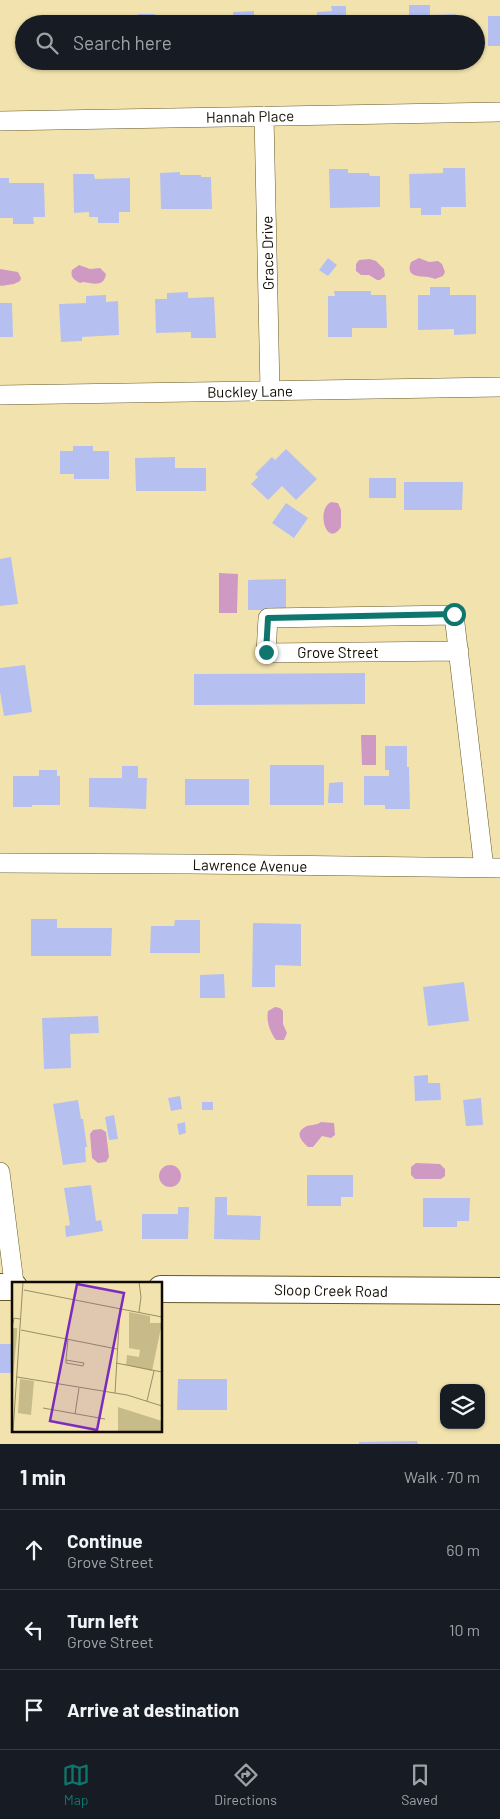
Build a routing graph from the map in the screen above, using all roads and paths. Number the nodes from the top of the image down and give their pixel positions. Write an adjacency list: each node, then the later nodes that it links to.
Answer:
1 (500, 112): 2 (street, Hannah Place)
2 (264, 116): 3 (street, Hannah Place); 5 (street, Grace Drive)
3 (0, 121)
4 (500, 387): 5 (street, Buckley Lane)
5 (270, 390): 6 (street, Buckley Lane)
6 (0, 395)
7 (459, 651): 7 (street, Grove Street); 9 (street, Grove Street)
8 (0, 863): 9 (street, Lawrence Avenue)
9 (492, 868)
10 (0, 1172): 11 (street)
11 (14, 1282)
12 (162, 1289): 13 (street, Sloop Creek Road)
13 (500, 1291)

